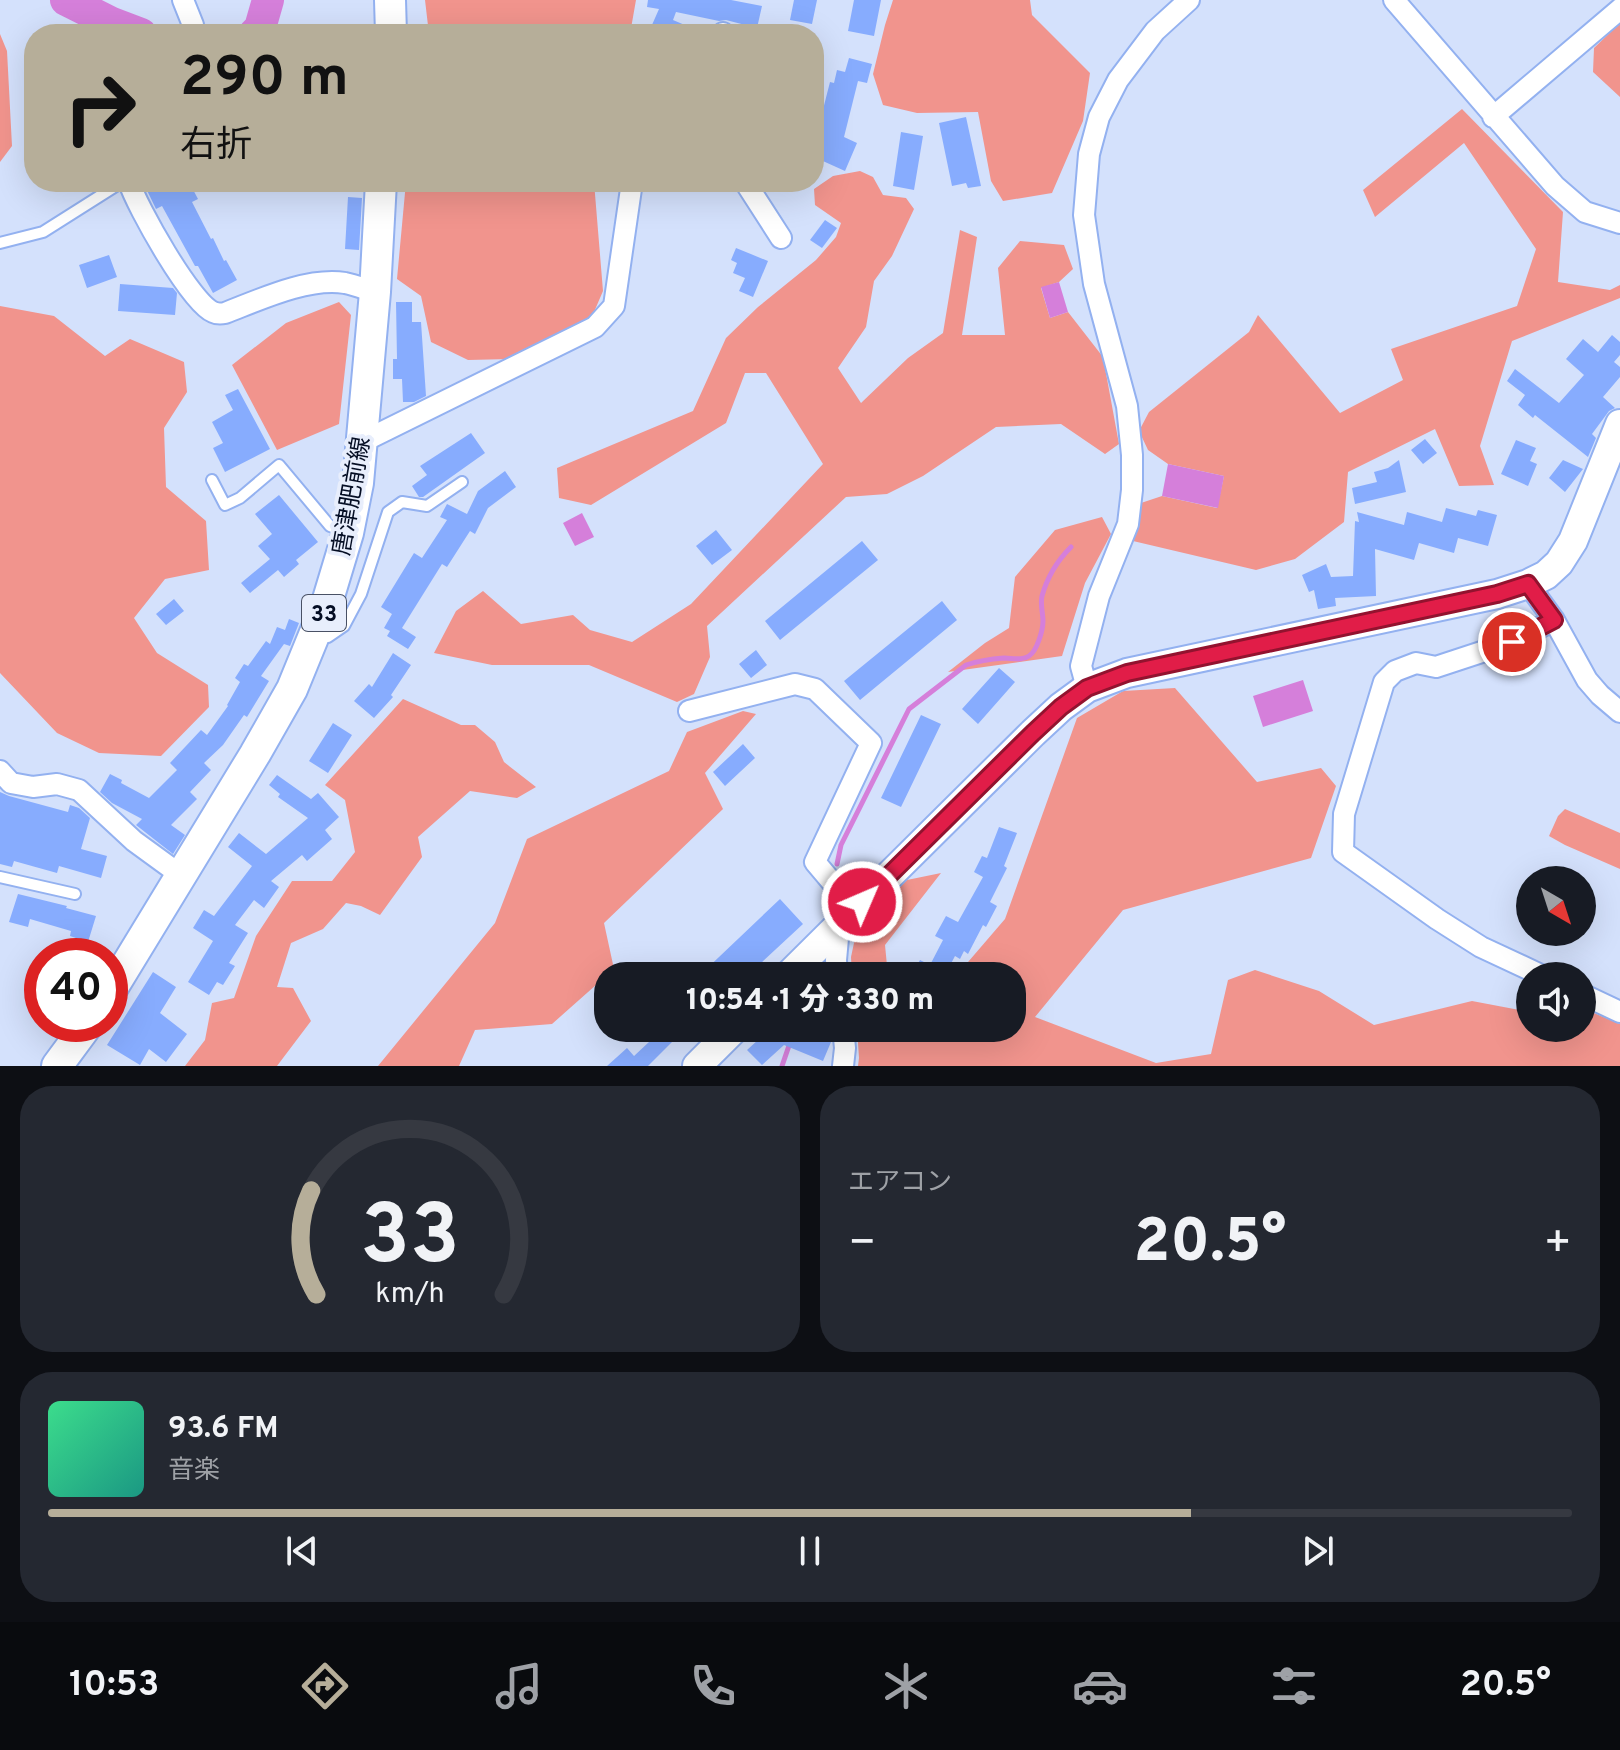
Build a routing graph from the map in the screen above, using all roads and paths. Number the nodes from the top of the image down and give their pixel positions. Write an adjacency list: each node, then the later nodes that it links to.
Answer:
1 (183, 0): 6 (street)
2 (390, 0): 7 (main road)
3 (1189, 0): 26 (street)
4 (1394, 0): 8 (street)
5 (1620, 9): 8 (street)
6 (193, 24)
7 (391, 24)
8 (1493, 117): 14 (street)
9 (106, 192): 16 (lane)
10 (134, 192): 17 (street)
11 (380, 192): 17 (main road, 唐津肥前線 / 33)
12 (631, 192): 19 (street)
13 (751, 192): 15 (street)
14 (1620, 223)
15 (781, 238)
16 (0, 243)
17 (375, 292): 19 (main road, 唐津肥前線 / 33)
18 (1620, 424): 23 (street)
19 (362, 442): 22 (main road, 唐津肥前線 / 33)
20 (212, 480): 22 (lane)
21 (462, 482): 25 (lane)
22 (348, 533): 25 (main road, 唐津肥前線 / 33)
23 (1528, 584): 24 (street); 26 (street)
24 (1554, 620): 28 (street); 37 (street)
25 (315, 637): 30 (main road, 唐津肥前線 / 33)
26 (1087, 688): 33 (street)
27 (689, 711): 33 (street)
28 (1620, 712)
29 (0, 771): 30 (street)
30 (182, 876): 36 (main road, 唐津肥前線 / 33)
31 (0, 877): 32 (lane)
32 (75, 894)
33 (840, 924): 34 (street); 35 (street)
34 (802, 962)
35 (836, 962)
36 (128, 963)
37 (1516, 963)
38 (1596, 1001): 39 (street)
39 (1620, 1012)
40 (75, 1042): 43 (main road)
41 (721, 1042): 44 (street)
42 (844, 1042): 45 (street)
43 (57, 1066)
44 (697, 1066)
45 (843, 1066)

